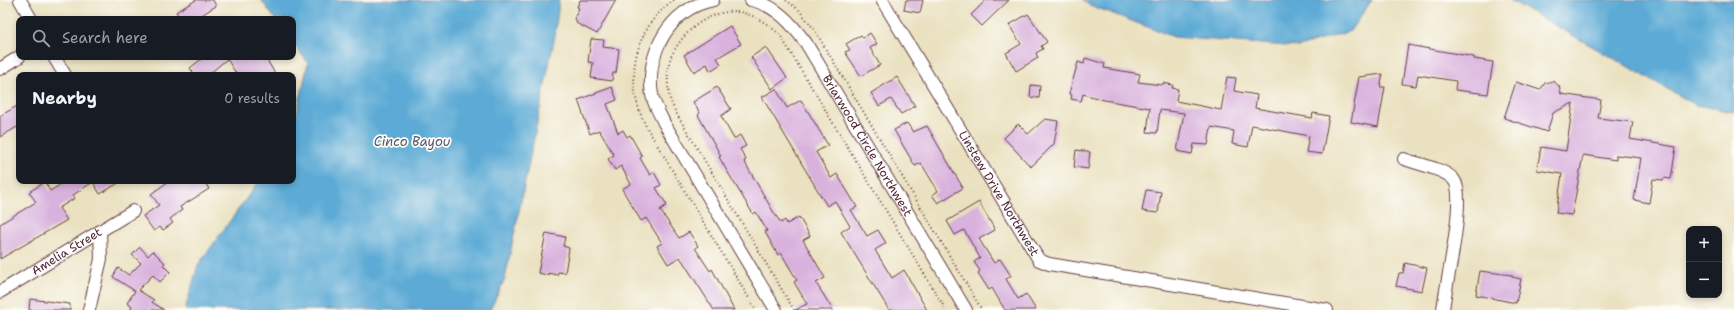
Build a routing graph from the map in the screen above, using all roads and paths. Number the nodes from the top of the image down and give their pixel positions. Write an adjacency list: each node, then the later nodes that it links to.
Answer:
1 (20, 0): 6 (street)
2 (713, 0): 16 (street)
3 (751, 0): 19 (street, Briarwood Circle Northwest)
4 (786, 0): 20 (path)
5 (882, 0): 21 (street, Linstew Drive Northwest)
6 (29, 16)
7 (16, 59): 9 (street)
8 (56, 60): 10 (street)
9 (0, 69)
10 (63, 72)
11 (1404, 158): 22 (street)
12 (134, 211): 13 (street, Amelia Street)
13 (100, 231): 14 (street, Amelia Street); 15 (street)
14 (0, 292)
15 (89, 310)
16 (776, 310)
17 (794, 310): 18 (path)
18 (946, 310)
19 (966, 310)
20 (982, 310)
21 (1326, 310)
22 (1443, 310)

